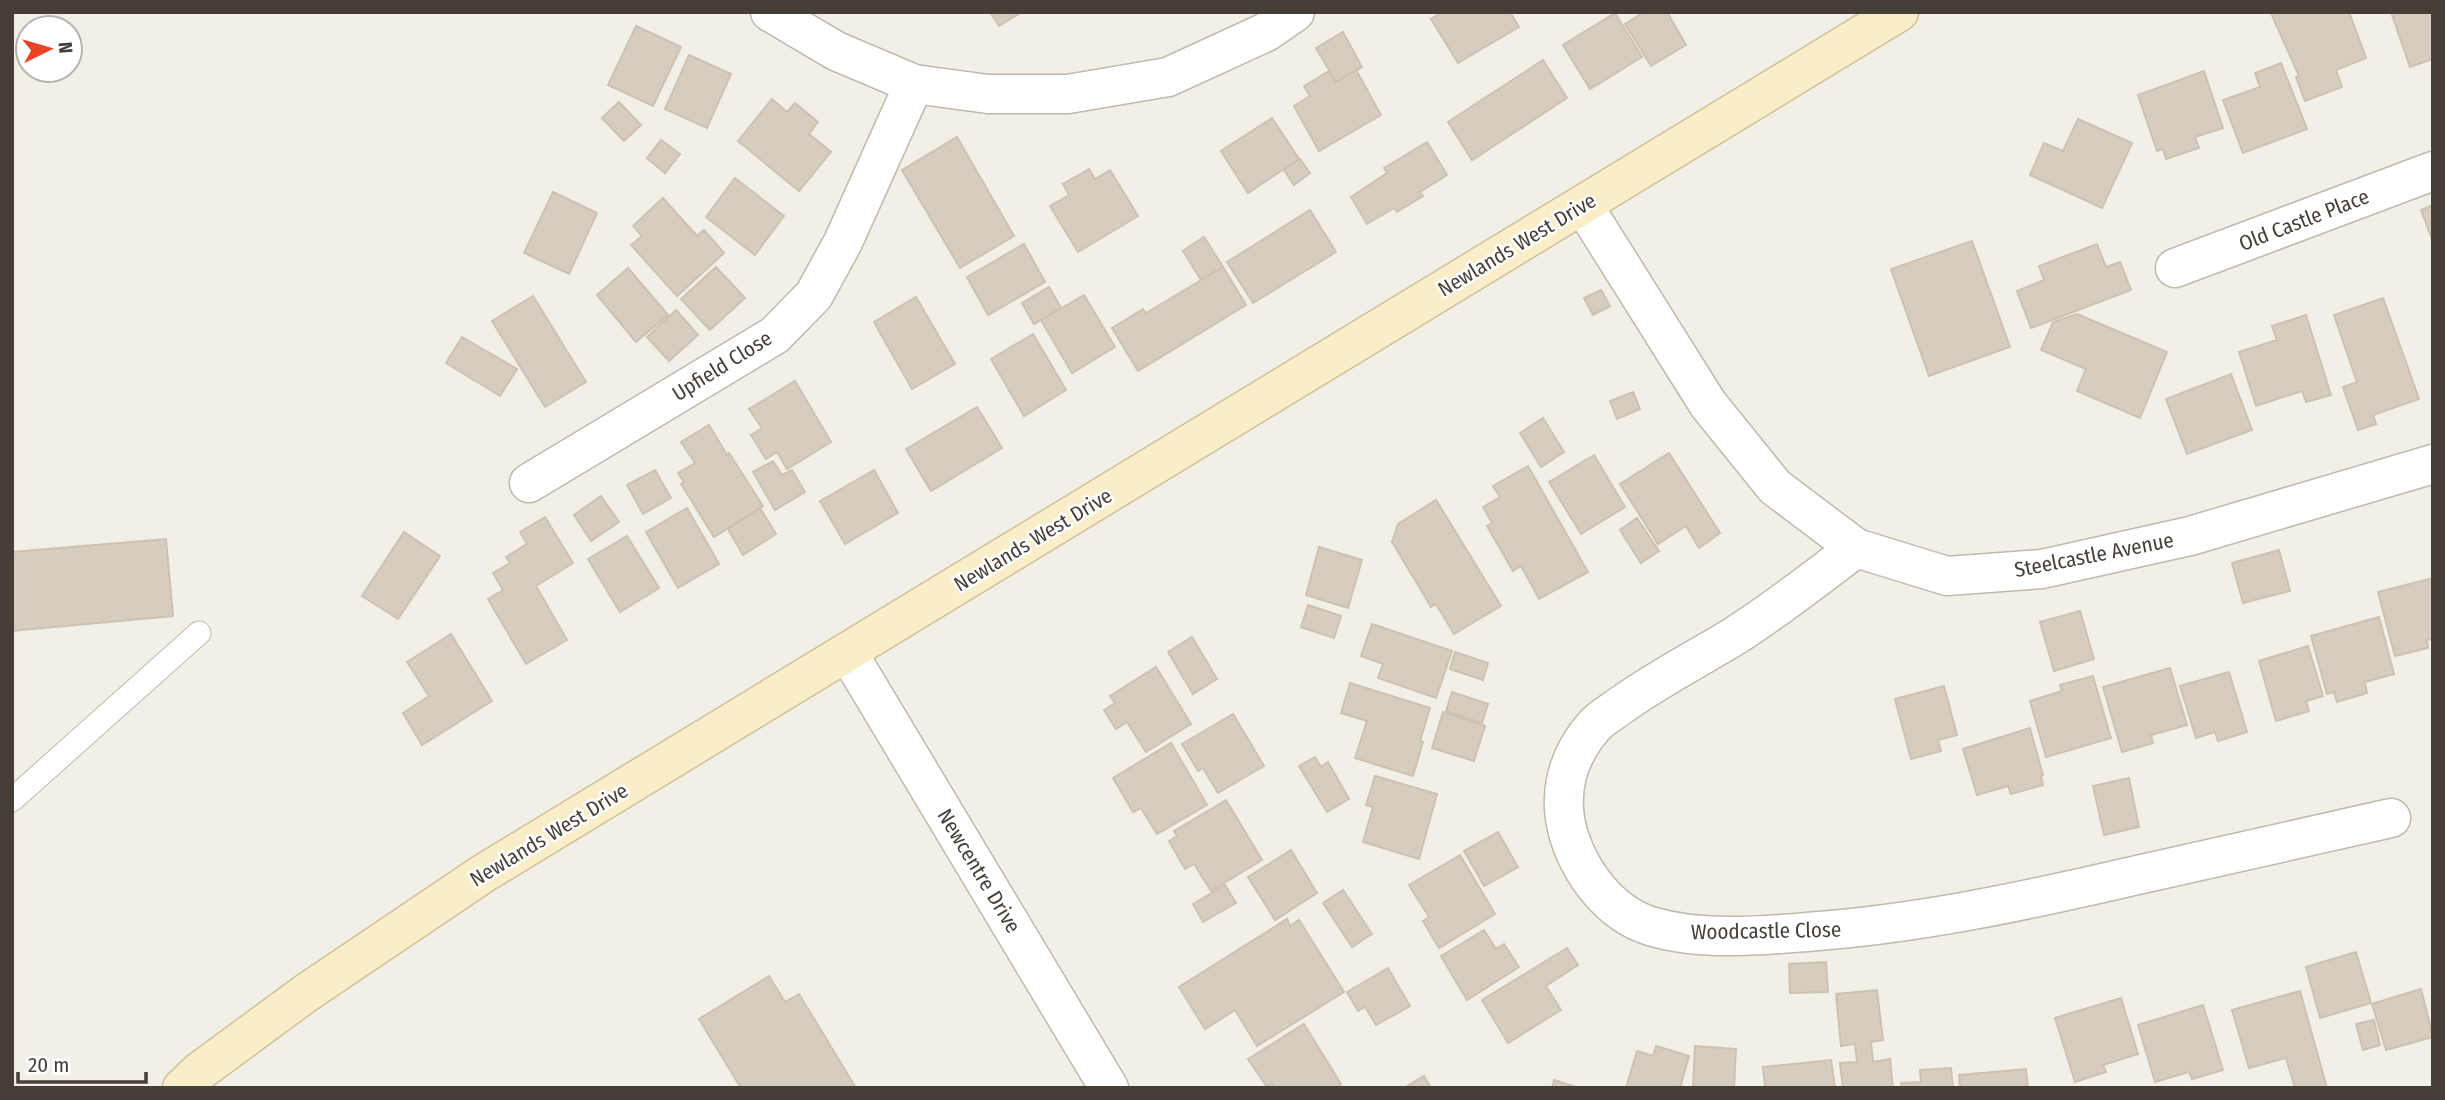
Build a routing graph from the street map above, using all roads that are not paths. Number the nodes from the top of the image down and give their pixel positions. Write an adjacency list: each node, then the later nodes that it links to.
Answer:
1 (770, 12): 4 (street)
2 (1295, 12): 4 (street)
3 (1899, 12): 6 (street, Newlands West Drive)
4 (914, 83): 9 (street, Upfield Close)
5 (2433, 171): 7 (street, Old Castle Place)
6 (1583, 205): 10 (street, Steelcastle Avenue); 12 (street, Newlands West Drive)
7 (2175, 268)
8 (2433, 464): 10 (street, Steelcastle Avenue)
9 (529, 483)
10 (1856, 548): 14 (street, Woodcastle Close)
11 (200, 633): 13 (lane)
12 (848, 653): 15 (street, Newlands West Drive); 16 (street, Newcentre Drive)
13 (12, 800)
14 (2391, 818)
15 (182, 1088)
16 (1109, 1088)

